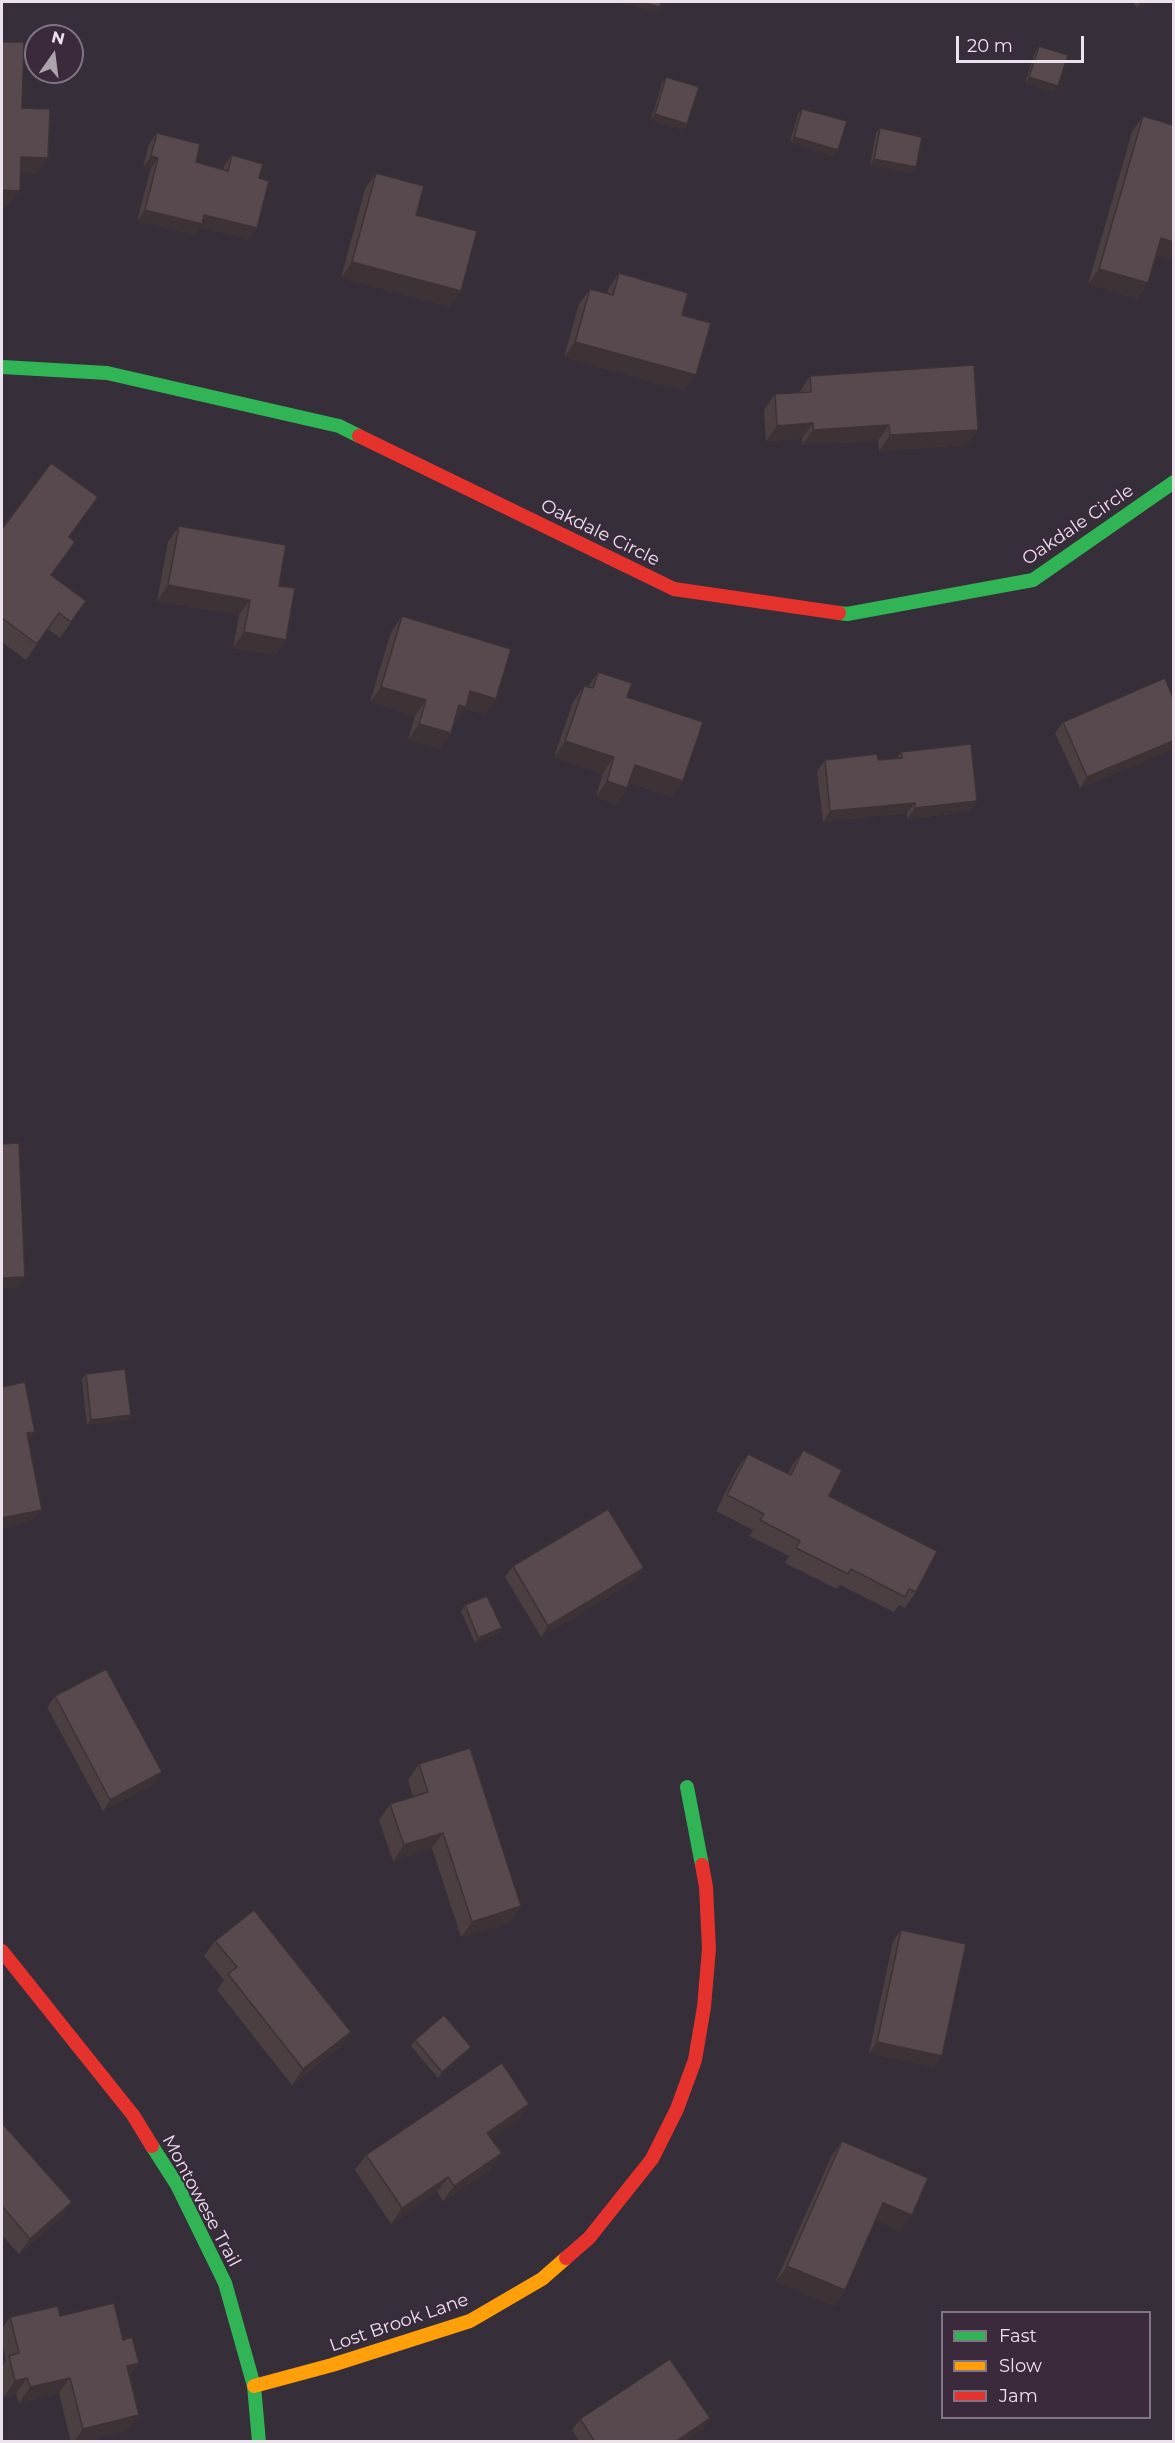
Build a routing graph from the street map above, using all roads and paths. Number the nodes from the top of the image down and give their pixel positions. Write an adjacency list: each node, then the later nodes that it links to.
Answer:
1 (2, 367): 2 (street, Oakdale Circle)
2 (1173, 482)
3 (687, 1787): 5 (street, Lost Brook Lane)
4 (2, 1951): 5 (street, Montowese Trail)
5 (254, 2386): 6 (street, Montowese Trail)
6 (259, 2442)

